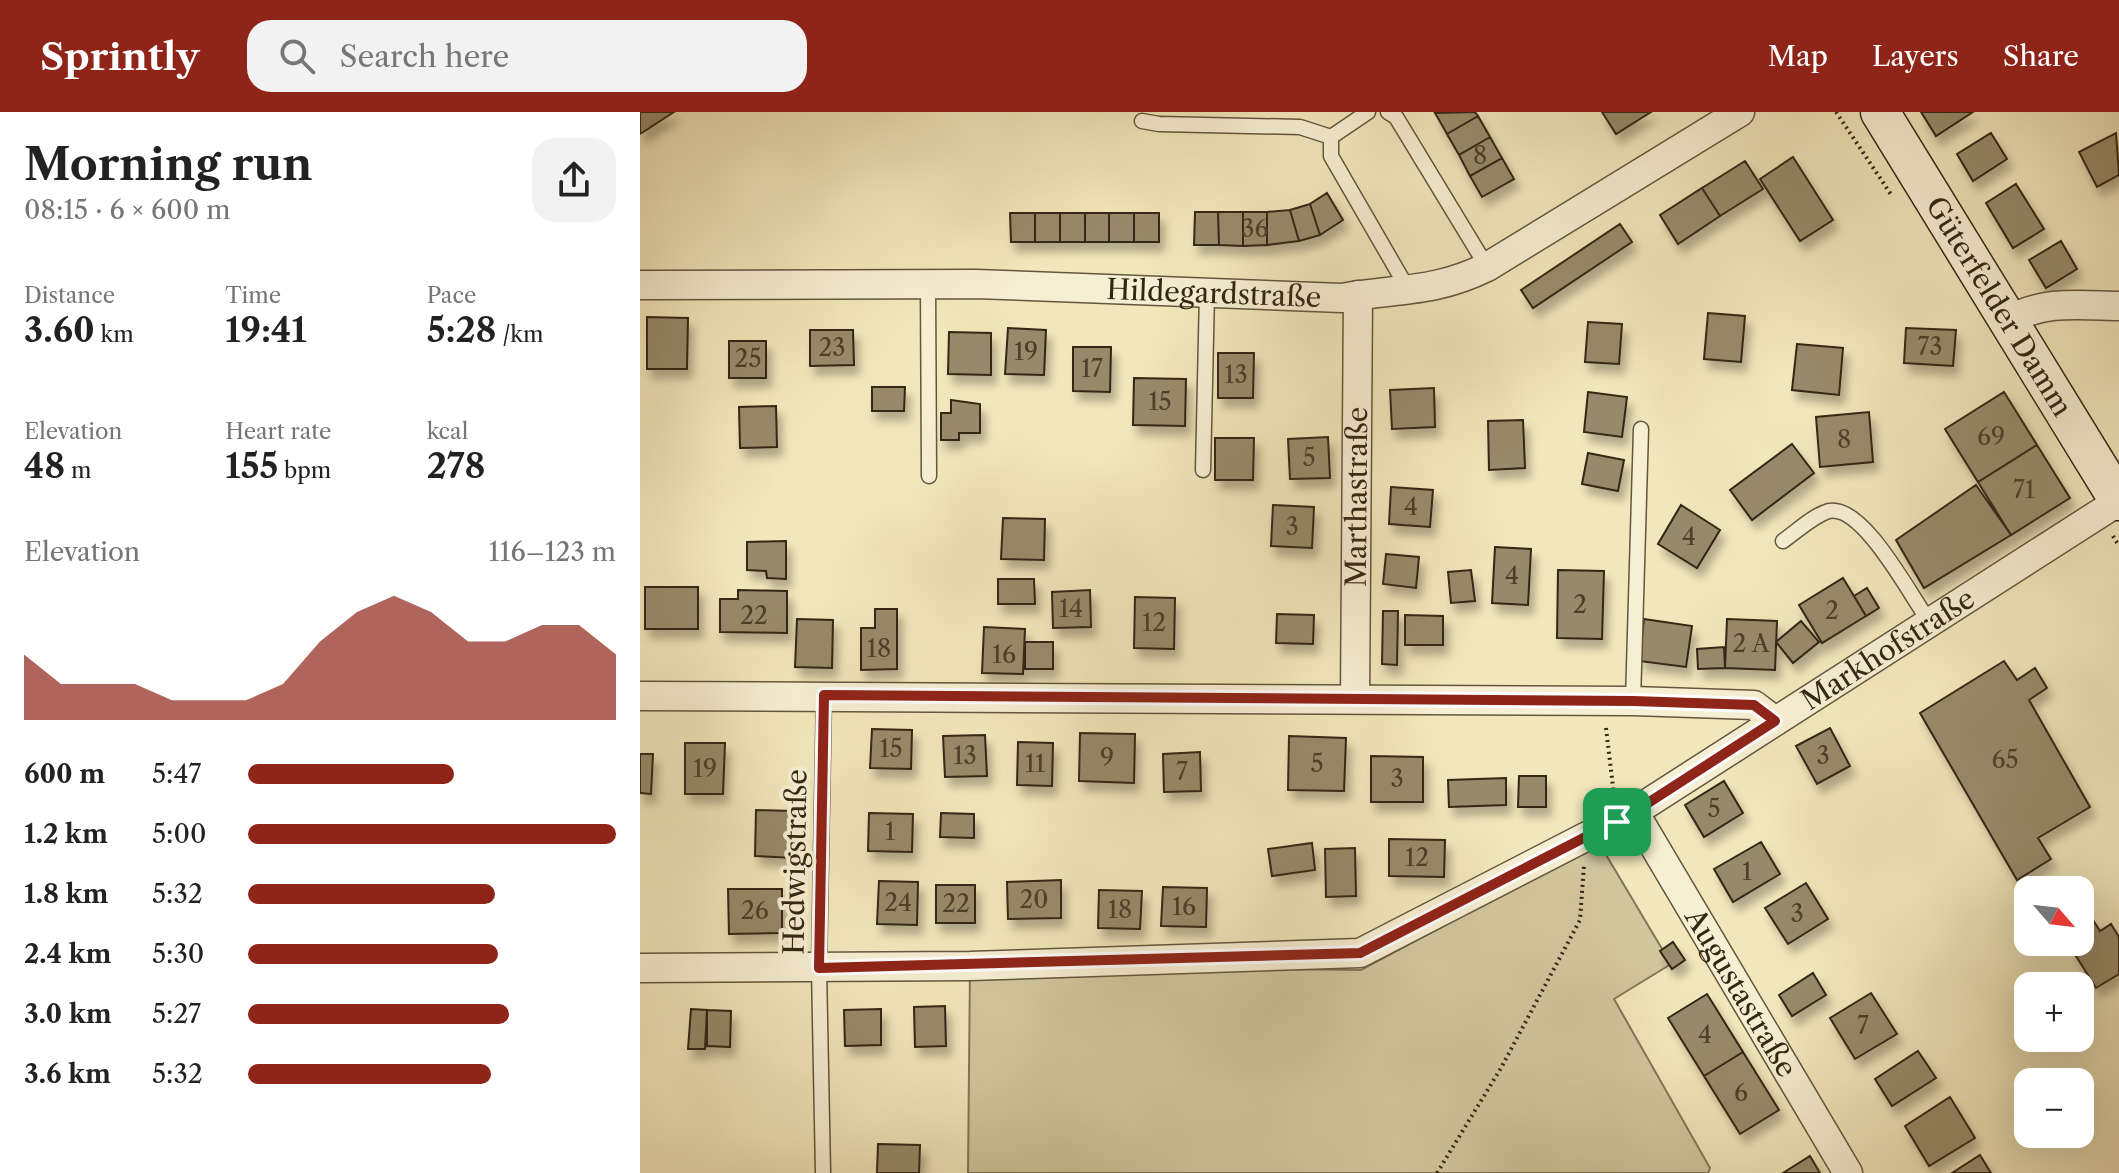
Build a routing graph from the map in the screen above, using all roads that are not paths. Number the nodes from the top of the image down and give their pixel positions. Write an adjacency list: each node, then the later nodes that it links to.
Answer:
1 (1368, 112): 6 (lane)
2 (1388, 112): 7 (lane)
3 (1740, 112): 7 (street, Hildegardstraße)
4 (1880, 112): 14 (street, Güterfelder Damm)
5 (1142, 121): 6 (lane)
6 (1331, 137): 11 (lane)
7 (1487, 267): 11 (street, Hildegardstraße)
8 (928, 284): 9 (street, Hildegardstraße); 10 (street, Hildegardstraße); 17 (lane)
9 (640, 285)
10 (1207, 293): 12 (street, Hildegardstraße); 16 (lane)
11 (1410, 293): 12 (street, Hildegardstraße)
12 (1358, 295): 23 (street, Marthastraße)
13 (2119, 306): 14 (street)
14 (2006, 321): 18 (street, Güterfelder Damm)
15 (1641, 429): 24 (lane)
16 (1203, 470)
17 (929, 476)
18 (2119, 501): 20 (street, Markhofstraße)
19 (1783, 541): 20 (lane)
20 (1929, 621): 25 (street, Markhofstraße)
21 (824, 695): 22 (street); 23 (street); 28 (lane, Hedwigstraße)
22 (640, 696)
23 (1355, 699): 24 (street)
24 (1633, 701): 25 (street)
25 (1775, 721): 26 (street, Markhofstraße)
26 (1626, 817): 28 (street, Markhofstraße); 30 (street, Augustastraße)
27 (640, 968): 28 (street, Markhofstraße)
28 (819, 968): 29 (lane, Hedwigstraße)
29 (823, 1173)
30 (1848, 1173)

